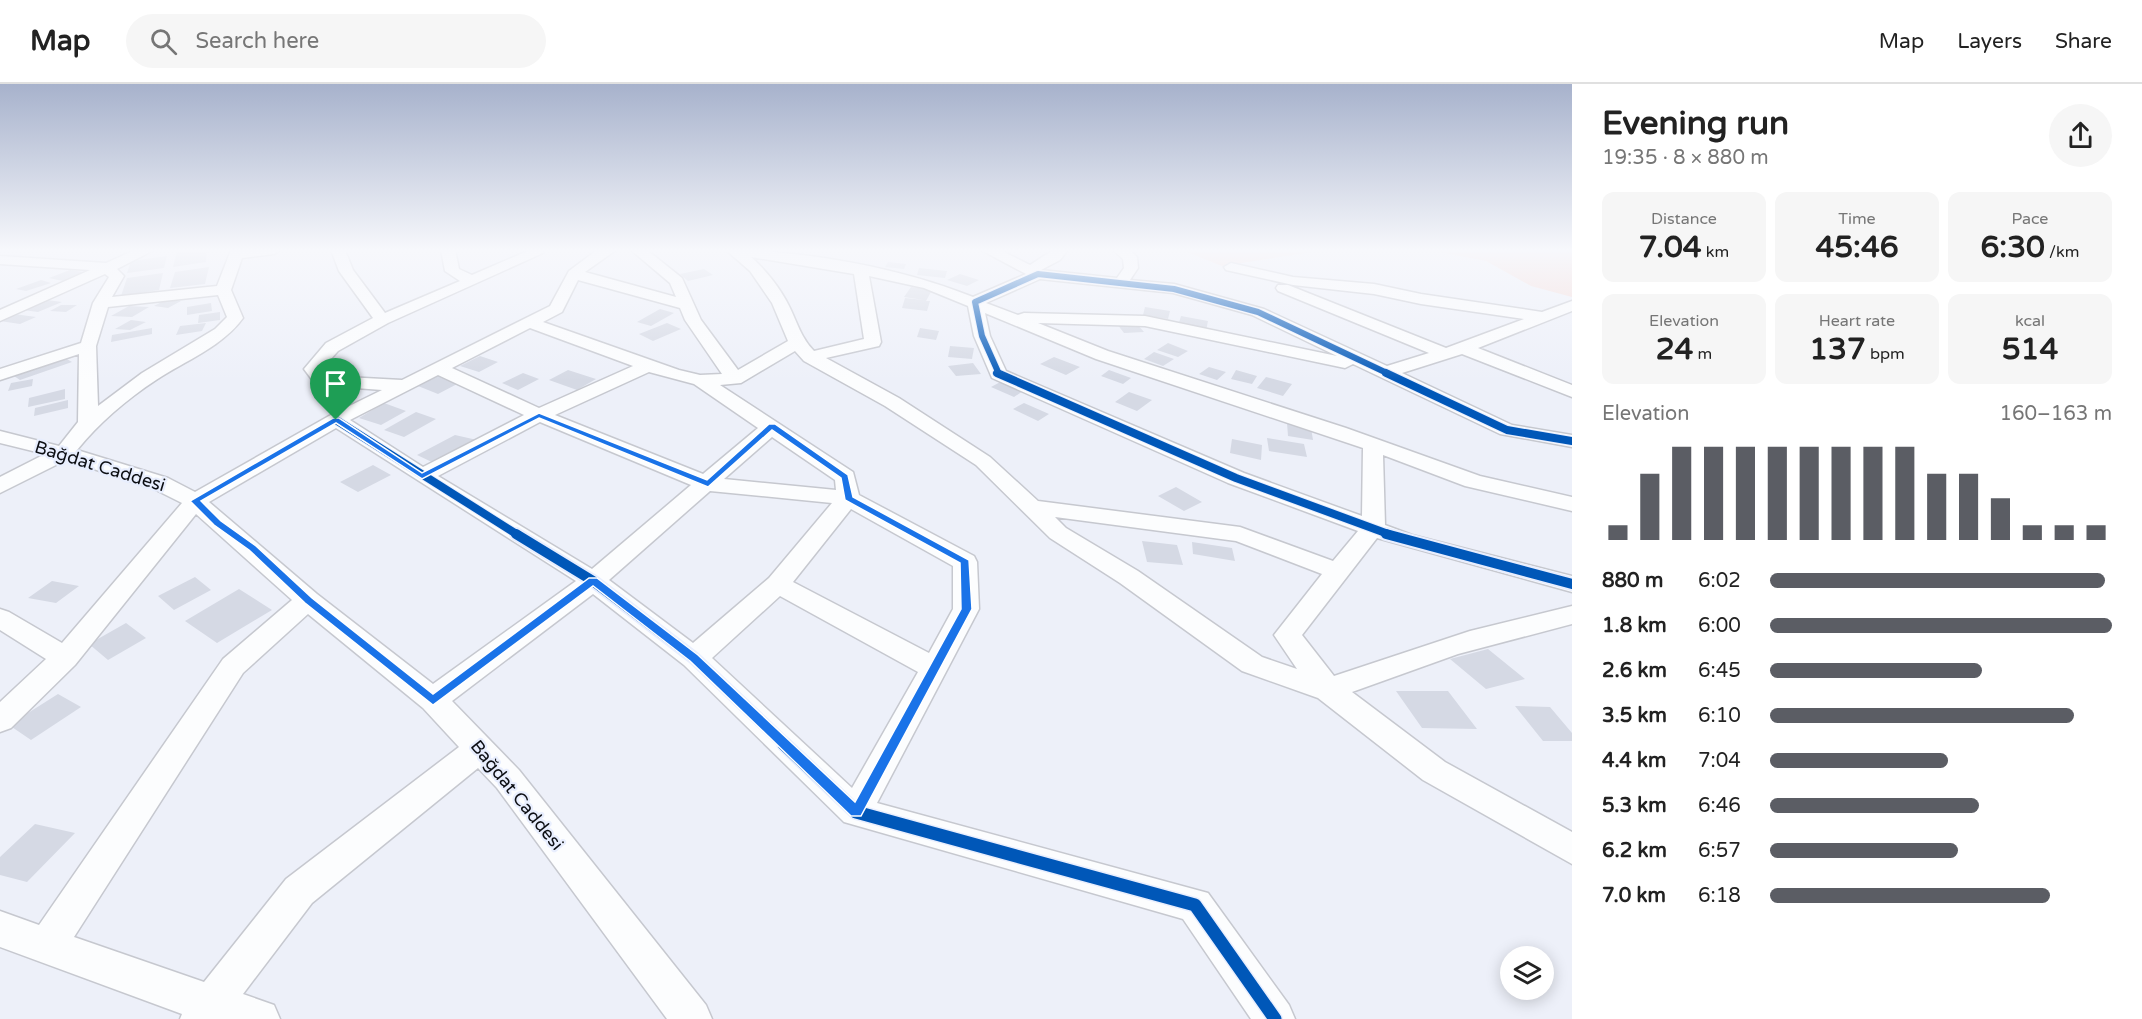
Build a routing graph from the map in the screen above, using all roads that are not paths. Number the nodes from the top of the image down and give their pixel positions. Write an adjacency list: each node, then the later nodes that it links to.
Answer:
1 (50, 294): 21 (street)
2 (107, 294): 18 (street)
3 (189, 294): 18 (street)
4 (225, 294): 41 (street)
5 (363, 294): 24 (street)
6 (442, 294): 24 (street)
7 (564, 294): 25 (street)
8 (646, 294): 19 (street)
9 (682, 294): 19 (street)
10 (773, 294): 26 (street)
11 (865, 294): 30 (street)
12 (952, 294): 17 (street)
13 (991, 294): 17 (street)
14 (1191, 294): 33 (street)
15 (1296, 294): 29 (street)
16 (1396, 294): 22 (street)
17 (975, 302): 23 (street); 54 (street)
18 (101, 303): 27 (street)
19 (687, 305): 36 (street)
20 (1572, 306): 22 (street)
21 (0, 316)
22 (1547, 317): 28 (street)
23 (1010, 318): 33 (street); 45 (street)
24 (382, 320): 37 (street)
25 (531, 323): 31 (street); 32 (street)
26 (797, 342): 30 (street); 36 (street)
27 (88, 346): 34 (street); 41 (street)
28 (1463, 348): 29 (street); 38 (street)
29 (1446, 354): 33 (street)
30 (810, 357): 53 (street)
31 (650, 364): 35 (street); 39 (street)
32 (437, 368): 37 (street); 39 (street)
33 (1387, 372): 44 (street)
34 (0, 375)
35 (700, 380): 36 (street); 42 (street)
36 (735, 380)
37 (403, 385): 40 (street)
38 (1572, 391)
39 (539, 415): 47 (street); 48 (street)
40 (336, 420): 47 (street); 51 (street)
41 (88, 423): 46 (street)
42 (772, 426): 48 (street); 50 (street)
43 (0, 437): 46 (street, Bağdat Caddesi)
44 (1572, 441)
45 (1373, 444): 52 (street); 54 (street)
46 (64, 453): 49 (street); 51 (street, Bağdat Caddesi)
47 (422, 476): 56 (street)
48 (708, 484): 50 (street); 56 (street)
49 (0, 486)
50 (848, 498): 57 (street); 64 (street)
51 (195, 501): 59 (street, Bağdat Caddesi); 62 (street)
52 (1572, 504)
53 (1029, 507): 55 (street); 65 (street)
54 (1373, 528): 55 (street); 58 (street)
55 (1338, 571): 65 (street)
56 (593, 581): 63 (street); 66 (street)
57 (778, 584): 63 (street); 64 (street)
58 (1572, 584)
59 (308, 600): 66 (street, Bağdat Caddesi); 72 (street)
60 (1572, 615): 65 (street)
61 (0, 618): 62 (street)
62 (65, 658): 67 (street)
63 (694, 658): 69 (street)
64 (934, 668): 69 (street)
65 (1328, 690): 70 (street)
66 (433, 700): 68 (street, Bağdat Caddesi)
67 (0, 720)
68 (480, 748): 73 (street); 75 (street, Bağdat Caddesi)
69 (856, 812): 76 (street)
70 (1572, 849)
71 (0, 929): 72 (street)
72 (47, 945): 73 (street)
73 (205, 1012): 74 (street)
74 (260, 1019)
75 (692, 1019)
76 (1275, 1019)

